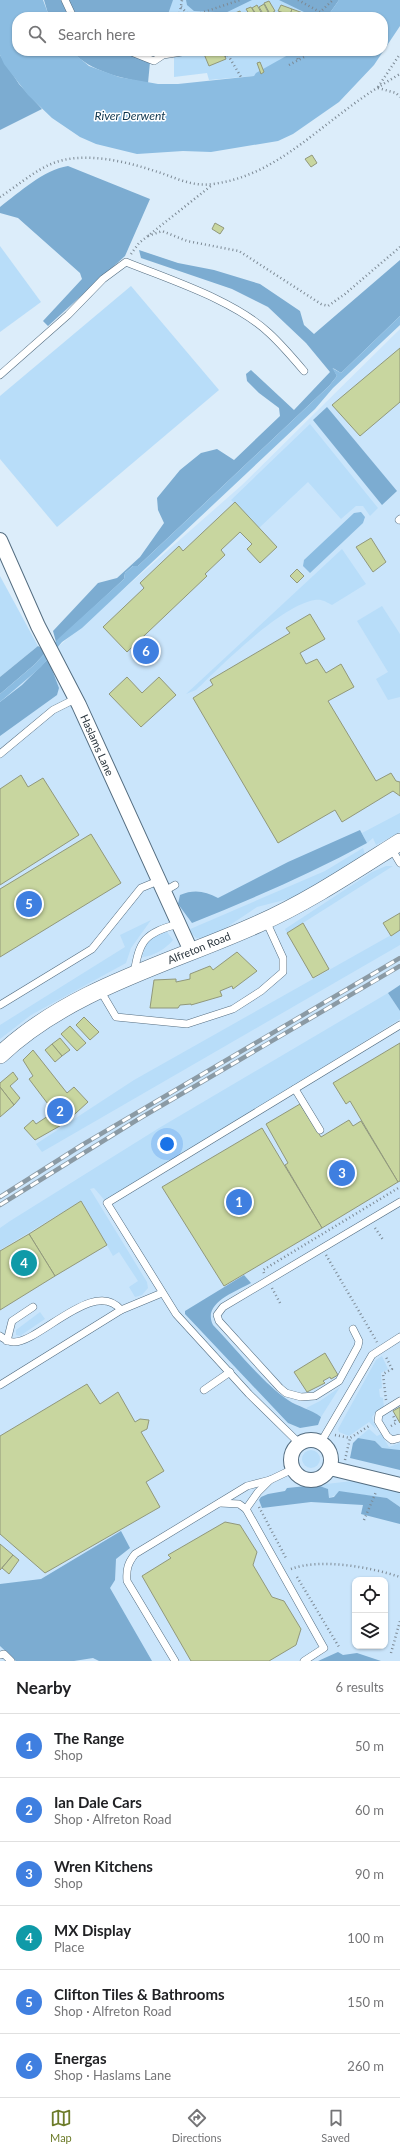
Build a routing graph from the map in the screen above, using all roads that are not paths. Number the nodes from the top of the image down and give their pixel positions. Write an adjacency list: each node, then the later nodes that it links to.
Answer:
1 (65, 0): 2 (lane)
2 (71, 12)
3 (142, 56): 4 (lane)
4 (162, 56)
5 (304, 370): 6 (lane)
6 (0, 375)
7 (0, 540): 8 (street, Haslams Lane)
8 (75, 699): 9 (lane); 12 (street, Haslams Lane)
9 (0, 754)
10 (396, 845): 11 (lane); 13 (street, Alfreton Road)
11 (400, 863)
12 (165, 886): 14 (street, Haslams Lane); 18 (lane)
13 (266, 921): 15 (street, Alfreton Road); 17 (lane)
14 (178, 924): 15 (street, Haslams Lane); 16 (lane)
15 (191, 951): 16 (street, Alfreton Road)
16 (133, 976): 17 (street, Alfreton Road)
17 (100, 990): 20 (street, Alfreton Road)
18 (0, 1005)
19 (400, 1025): 21 (lane)
20 (0, 1055)
21 (295, 1089): 22 (lane); 24 (lane)
22 (320, 1130)
23 (400, 1202): 27 (lane)
24 (162, 1293): 26 (lane); 31 (lane)
25 (33, 1307): 30 (lane)
26 (121, 1310): 30 (lane); 32 (lane)
27 (353, 1329)
28 (0, 1336): 30 (lane)
29 (400, 1337): 35 (lane)
30 (7, 1341)
31 (230, 1372): 33 (lane); 37 (lane)
32 (0, 1386)
33 (204, 1390)
34 (400, 1401): 36 (lane)
35 (323, 1437): 37 (street); 38 (street)
36 (400, 1438)
37 (298, 1443): 39 (street)
38 (330, 1468): 39 (street); 41 (street)
39 (293, 1469): 40 (lane)
40 (270, 1480): 42 (lane); 43 (lane)
41 (400, 1485)
42 (218, 1504): 43 (lane); 46 (lane)
43 (246, 1509): 47 (lane)
44 (0, 1655): 45 (lane)
45 (11, 1661)
46 (175, 1661)
47 (304, 1661)

